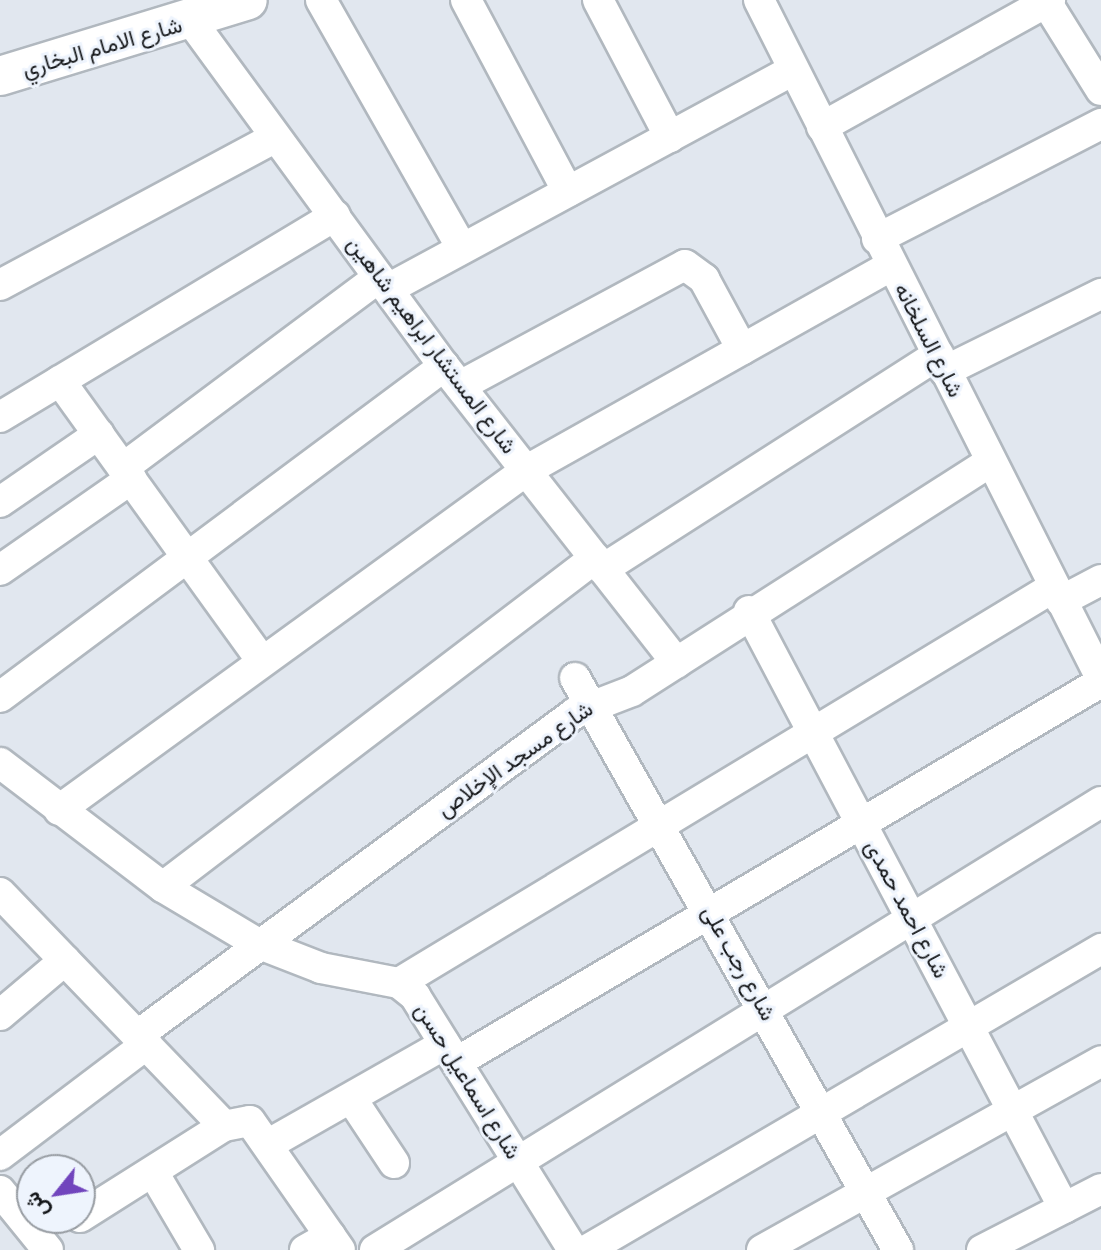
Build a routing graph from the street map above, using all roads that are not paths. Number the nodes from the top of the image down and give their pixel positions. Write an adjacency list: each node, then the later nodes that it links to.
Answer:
1 (248, 0): 7 (street, شارع الامام البخاري)
2 (321, 0): 17 (street)
3 (466, 0): 15 (street)
4 (598, 0): 13 (street)
5 (759, 0): 8 (street, شارع السلخانه)
6 (1048, 1): 10 (street); 12 (street)
7 (192, 22): 9 (street, شارع الامام البخاري); 14 (street, شارع المستشار ابراهيم شاهين)
8 (793, 70): 12 (street, شارع السلخانه); 13 (street)
9 (0, 76)
10 (1101, 90)
11 (1101, 124): 18 (street)
12 (822, 127): 18 (street, شارع السلخانه)
13 (670, 137): 15 (street)
14 (274, 138): 16 (street, شارع المستشار ابراهيم شاهين); 20 (street)
15 (568, 192): 17 (street)
16 (335, 216): 19 (street, شارع المستشار ابراهيم شاهين); 25 (street)
17 (462, 248): 19 (street)
18 (884, 252): 22 (street); 23 (street, شارع السلخانه)
19 (384, 283): 24 (street, شارع المستشار ابراهيم شاهين); 30 (street)
20 (0, 285)
21 (1101, 294): 23 (street)
22 (742, 349): 24 (street); 29 (street)
23 (942, 363): 28 (street, شارع السلخانه); 33 (street)
24 (452, 376): 29 (street, شارع المستشار ابراهيم شاهين); 32 (street)
25 (60, 381): 26 (street); 27 (street)
26 (0, 417)
27 (99, 434): 30 (street); 31 (street)
28 (990, 462): 36 (street, شارع السلخانه); 37 (street, شارع مسجد الإخلاص)
29 (527, 470): 33 (street, شارع المستشار ابراهيم شاهين); 38 (street)
30 (127, 474): 32 (street); 34 (street)
31 (0, 502)
32 (189, 560): 38 (street); 42 (street)
33 (599, 564): 39 (street, شارع المستشار ابراهيم شاهين); 49 (street)
34 (0, 570)
35 (1101, 580): 36 (street)
36 (1058, 594): 40 (street, شارع السلخانه); 43 (street)
37 (749, 611): 39 (street, شارع مسجد الإخلاص); 43 (street, شارع احمد حمدى)
38 (262, 661): 46 (street)
39 (677, 663): 41 (street, شارع مسجد الإخلاص)
40 (1101, 680): 48 (street)
41 (583, 690): 47 (street, شارع رجب على); 53 (street, شارع مسجد الإخلاص)
42 (0, 697)
43 (813, 732): 47 (street); 48 (street, شارع احمد حمدى)
44 (0, 763): 46 (street, شارع اسماعيل حسن)
45 (1101, 802): 52 (street)
46 (59, 810): 49 (street, شارع اسماعيل حسن)
47 (661, 824): 51 (street, شارع رجب على); 56 (street)
48 (862, 825): 51 (street); 52 (street, شارع احمد حمدى)
49 (163, 887): 53 (street, شارع اسماعيل حسن)
50 (0, 893): 55 (street)
51 (709, 910): 57 (street, شارع رجب على); 61 (street)
52 (912, 919): 57 (street); 59 (street, شارع احمد حمدى)
53 (257, 943): 56 (street, شارع اسماعيل حسن); 60 (street, شارع مسجد الإخلاص)
54 (1101, 949): 59 (street)
55 (65, 960): 58 (street); 60 (street)
56 (399, 983): 61 (street, شارع اسماعيل حسن)
57 (764, 1008): 65 (street, شارع رجب على); 68 (street)
58 (0, 1015)
59 (970, 1028): 64 (street, شارع احمد حمدى); 65 (street)
60 (142, 1039): 66 (street); 67 (street, شارع مسجد الإخلاص)
61 (451, 1053): 63 (street); 68 (street, شارع اسماعيل حسن)
62 (1101, 1061): 64 (street)
63 (351, 1098): 66 (street); 69 (street)
64 (1013, 1111): 73 (street); 75 (street, شارع احمد حمدى)
65 (824, 1116): 73 (street, شارع رجب على); 83 (street)
66 (247, 1130): 70 (street); 77 (street)
67 (0, 1155)
68 (517, 1161): 81 (street); 82 (street, شارع اسماعيل حسن)
69 (394, 1163)
70 (153, 1172): 74 (street); 80 (street)
71 (1101, 1189): 75 (street)
72 (0, 1191): 78 (street)
73 (867, 1195): 84 (street); 85 (street, شارع رجب على)
74 (96, 1207)
75 (1064, 1208): 79 (street)
76 (57, 1234): 78 (street)
77 (325, 1245)
78 (39, 1247)
79 (993, 1248)
80 (199, 1250)
81 (375, 1250)
82 (573, 1250)
83 (587, 1250)
84 (762, 1250)
85 (898, 1250)

